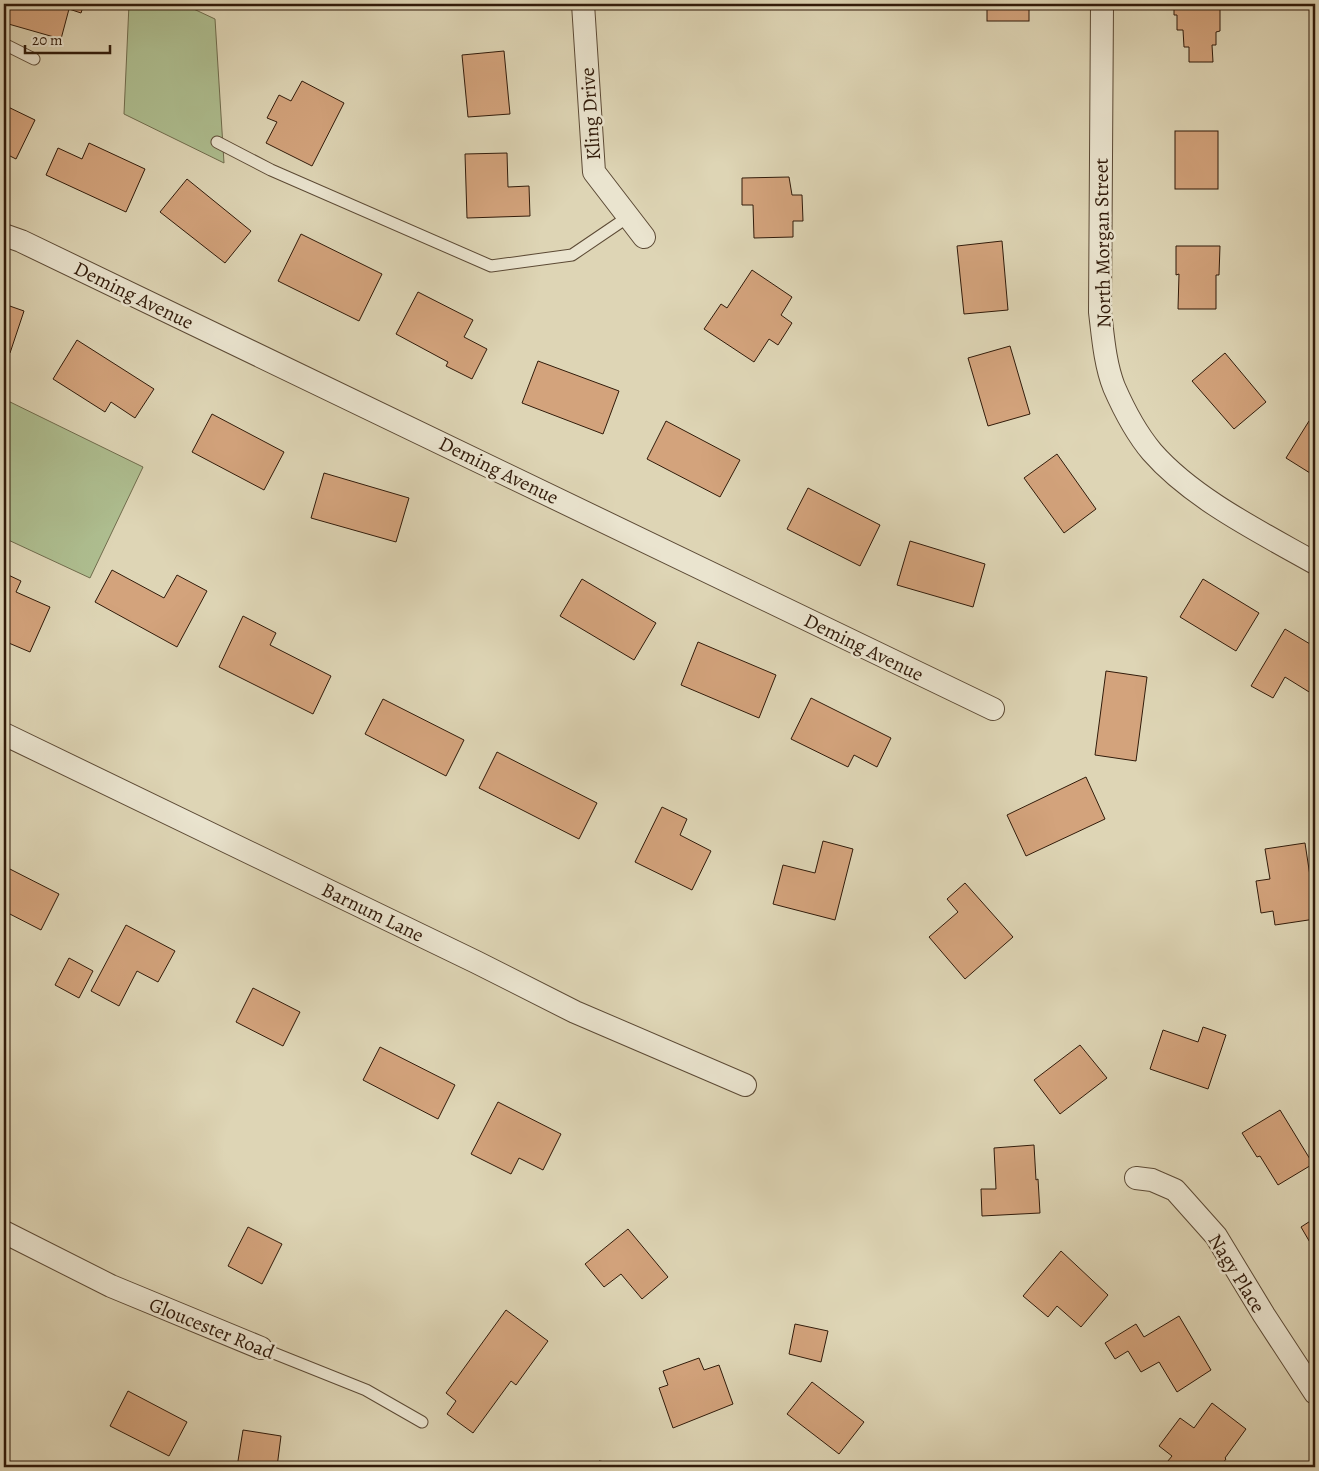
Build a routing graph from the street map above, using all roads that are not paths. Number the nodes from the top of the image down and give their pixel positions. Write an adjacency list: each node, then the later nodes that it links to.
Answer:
1 (583, 4): 6 (street, Kling Drive)
2 (1102, 4): 9 (street, North Morgan Street)
3 (4, 44): 4 (lane)
4 (34, 59)
5 (216, 142): 6 (lane)
6 (628, 217): 8 (street, Kling Drive)
7 (4, 235): 10 (street, Deming Avenue)
8 (644, 237)
9 (1315, 564)
10 (993, 709)
11 (4, 734): 12 (street, Barnum Lane)
12 (745, 1085)
13 (1136, 1178): 16 (street, Nagy Place)
14 (4, 1232): 15 (street, Gloucester Road)
15 (261, 1348): 17 (lane, Gloucester Road)
16 (1315, 1393)
17 (422, 1422)

